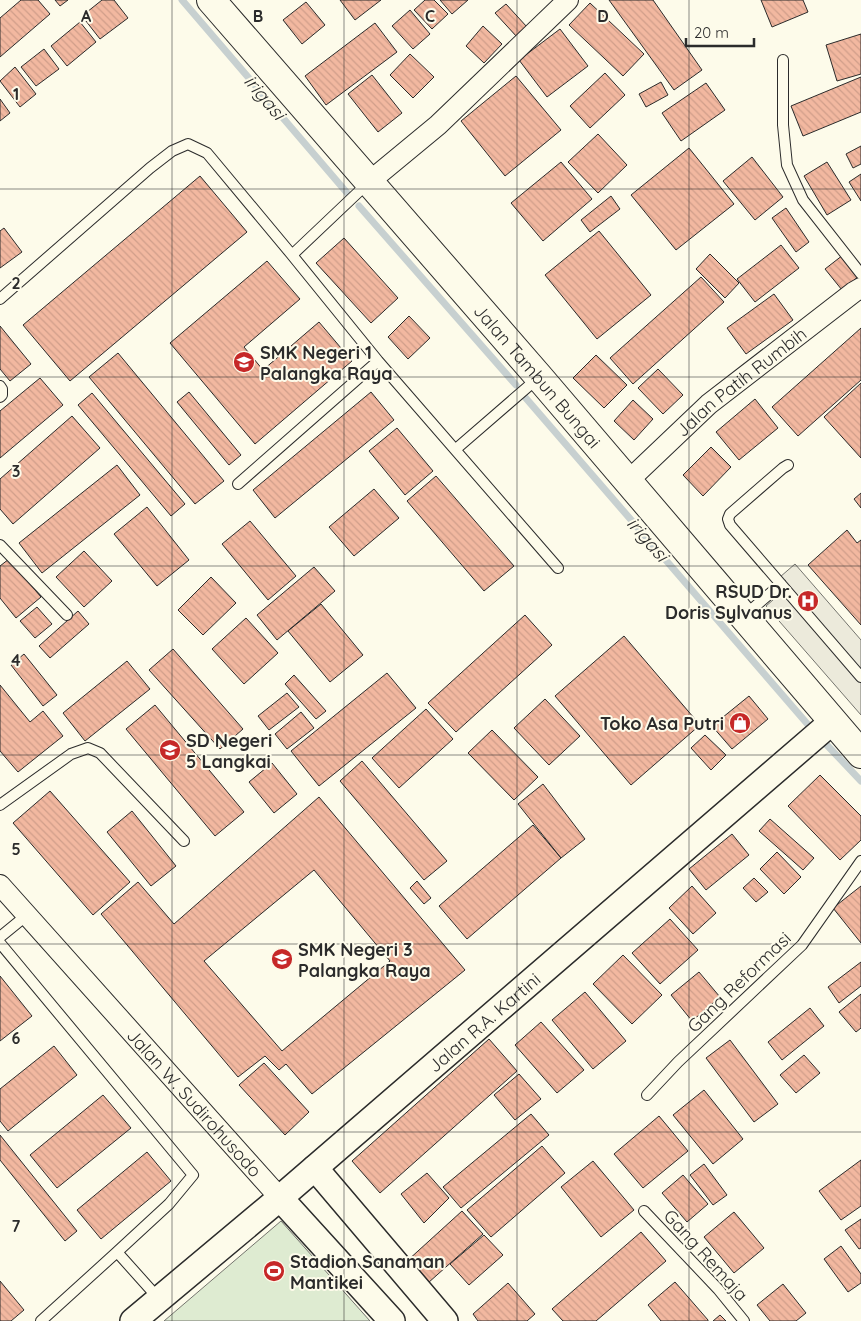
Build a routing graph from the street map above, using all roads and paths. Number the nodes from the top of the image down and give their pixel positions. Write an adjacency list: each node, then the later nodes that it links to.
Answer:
1 (211, 0): 4 (main road, Jalan Tambun Bungai)
2 (568, 0): 4 (street)
3 (783, 60): 6 (lane)
4 (369, 182): 5 (lane); 10 (main road, Jalan Tambun Bungai)
5 (292, 255): 8 (lane); 9 (lane)
6 (861, 274)
7 (861, 288): 15 (street, Jalan Patih Rumbih)
8 (0, 299)
9 (378, 361): 13 (lane); 16 (lane)
10 (539, 377): 13 (lane); 15 (main road, Jalan Tambun Bungai)
11 (0, 386): 12 (lane)
12 (0, 397)
13 (456, 449): 18 (lane)
14 (788, 465): 19 (lane)
15 (627, 482): 21 (main road, Jalan Tambun Bungai)
16 (238, 484)
17 (0, 546): 20 (lane)
18 (558, 568)
19 (781, 584): 21 (lane); 22 (lane)
20 (67, 615)
21 (743, 617): 23 (main road, Jalan Tambun Bungai)
22 (861, 677)
23 (833, 721): 24 (main road, Jalan Tambun Bungai); 33 (street, Jalan R.A. Kartini)
24 (861, 754)
25 (0, 804): 26 (lane)
26 (184, 841)
27 (861, 861): 32 (lane, Gang Reformasi)
28 (0, 885): 29 (street, Jalan W. Sudirohusodo)
29 (26, 915): 30 (lane); 34 (street, Jalan W. Sudirohusodo)
30 (0, 937)
31 (0, 943): 36 (lane)
32 (647, 1095)
33 (315, 1168): 34 (street, Jalan R.A. Kartini); 41 (street)
34 (280, 1198): 37 (street, Jalan R.A. Kartini); 40 (street, Jalan W. Sudirohusodo)
35 (644, 1211): 42 (lane, Gang Remaja)
36 (116, 1252): 37 (lane); 38 (lane)
37 (159, 1299): 39 (street, Jalan R.A. Kartini)
38 (41, 1321)
39 (133, 1321)
40 (392, 1321)
41 (445, 1321)
42 (744, 1321)

